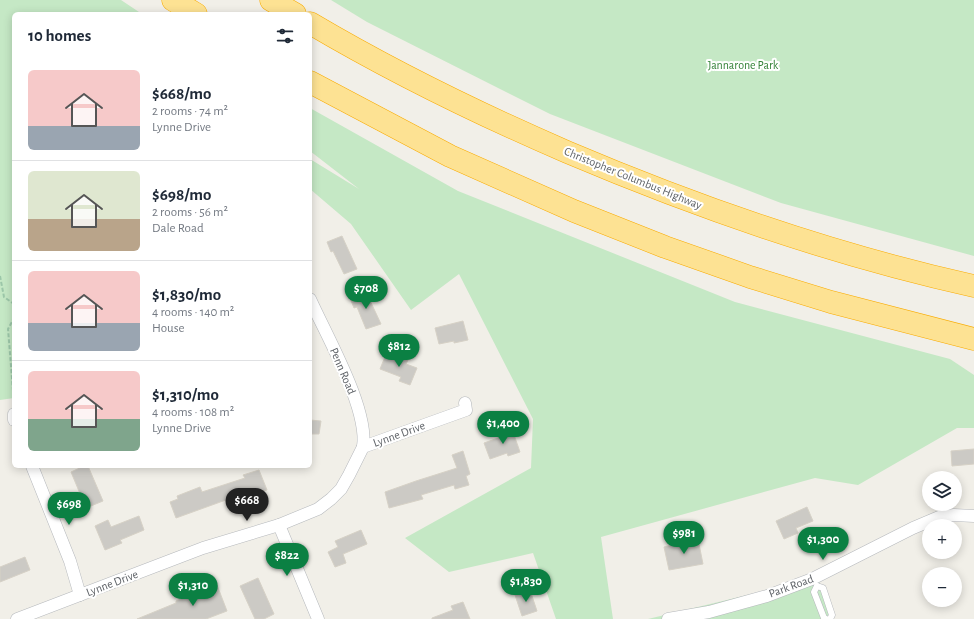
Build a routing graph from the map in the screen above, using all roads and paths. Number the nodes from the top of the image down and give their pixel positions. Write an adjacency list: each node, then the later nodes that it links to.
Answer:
1 (173, 0): 3 (highway)
2 (271, 0): 4 (highway)
3 (193, 12)
4 (292, 12)
5 (312, 24): 8 (highway, Christopher Columbus Highway)
6 (312, 83): 12 (highway)
7 (0, 276): 9 (path)
8 (974, 286)
9 (12, 303)
10 (312, 303): 15 (street, Penn Road)
11 (12, 322): 13 (path)
12 (974, 339)
13 (12, 382)
14 (465, 403): 15 (street, Lynne Drive)
15 (363, 447): 18 (street, Lynne Drive)
16 (33, 468): 20 (street)
17 (974, 516): 19 (street, Park Road)
18 (279, 525): 20 (street, Lynne Drive); 22 (street)
19 (815, 582): 23 (street, Park Road); 24 (lane); 25 (lane)
20 (80, 595): 21 (street, Lynne Drive)
21 (17, 619)
22 (318, 619)
23 (668, 619)
24 (826, 619)
25 (830, 619)

